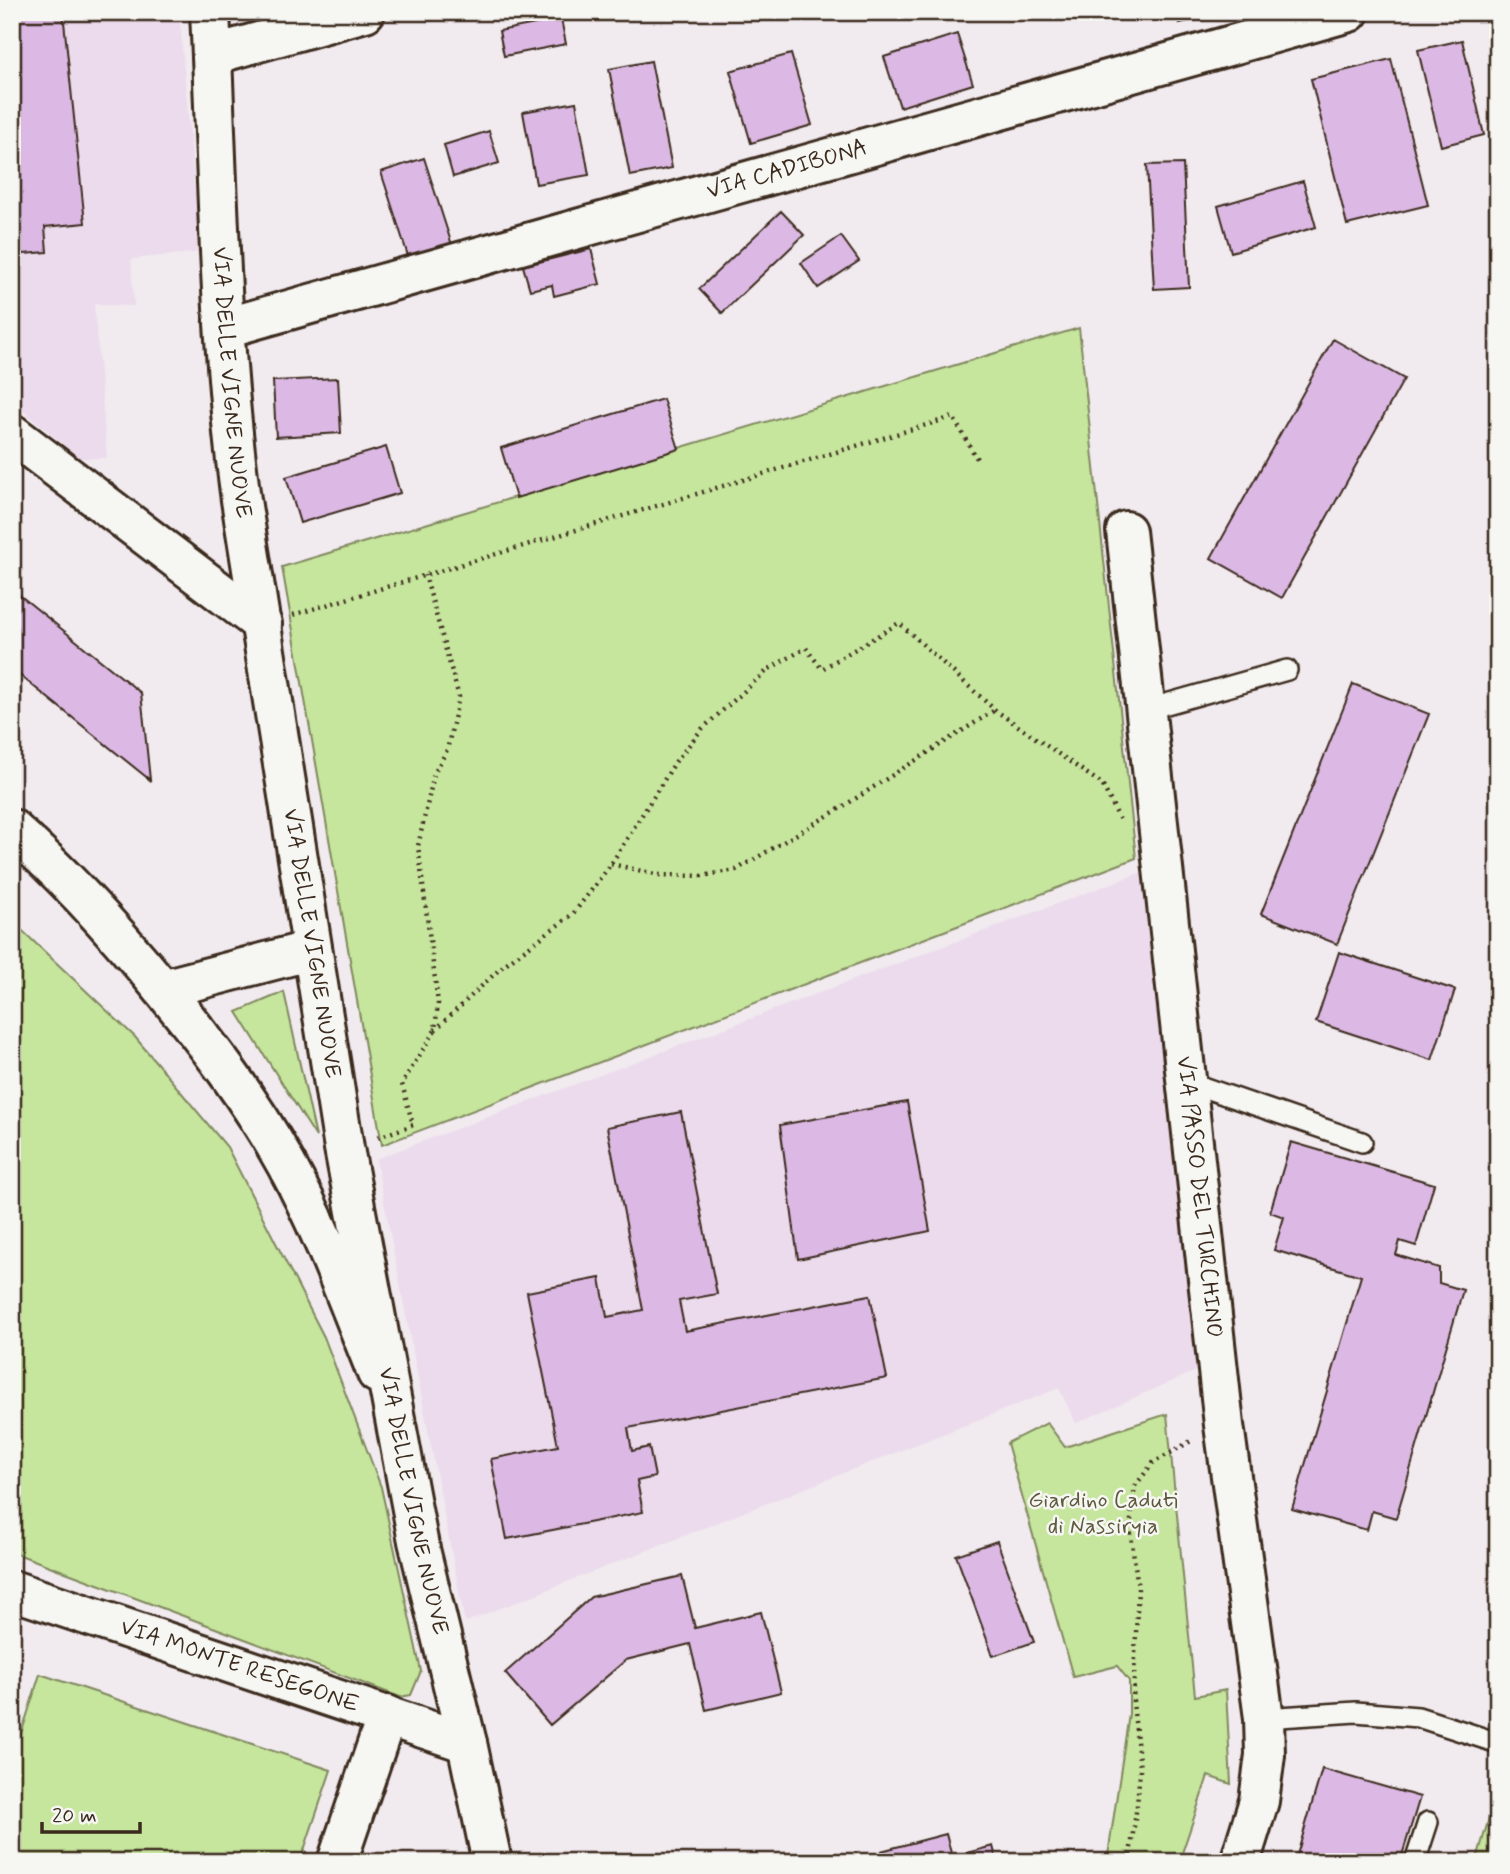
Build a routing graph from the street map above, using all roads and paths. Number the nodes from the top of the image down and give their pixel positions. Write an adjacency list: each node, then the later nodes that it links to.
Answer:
1 (210, 12): 4 (street, VIA DELLE VIGNE NUOVE)
2 (365, 12): 4 (street)
3 (1349, 12): 5 (street, VIA CADIBONA)
4 (212, 55): 5 (street, VIA DELLE VIGNE NUOVE)
5 (225, 328): 10 (street, VIA DELLE VIGNE NUOVE)
6 (12, 434): 10 (street)
7 (977, 459): 9 (path)
8 (1126, 531): 13 (street, VIA PASSO DEL TURCHINO)
9 (425, 575): 10 (path); 19 (path)
10 (262, 624): 17 (street, VIA DELLE VIGNE NUOVE)
11 (1287, 670): 13 (lane)
12 (995, 710): 15 (path); 16 (path); 16 (path)
13 (1145, 710): 20 (street, VIA PASSO DEL TURCHINO)
14 (12, 829): 18 (street)
15 (1122, 830)
16 (611, 864): 19 (path)
17 (312, 950): 18 (street); 22 (street, VIA DELLE VIGNE NUOVE)
18 (163, 989): 23 (street)
19 (435, 1030): 22 (path)
20 (1185, 1081): 21 (lane); 24 (street, VIA PASSO DEL TURCHINO)
21 (1362, 1142)
22 (344, 1149): 23 (street, VIA DELLE VIGNE NUOVE)
23 (397, 1420): 28 (street, VIA DELLE VIGNE NUOVE)
24 (1224, 1425): 27 (street, VIA PASSO DEL TURCHINO); 33 (path)
25 (12, 1590): 26 (street, VIA MONTE RESEGONE)
26 (387, 1715): 28 (street, VIA MONTE RESEGONE); 31 (street)
27 (1264, 1718): 29 (lane); 34 (street, VIA PASSO DEL TURCHINO)
28 (467, 1743): 32 (street, VIA DELLE VIGNE NUOVE)
29 (1498, 1744)
30 (1428, 1822): 35 (lane)
31 (337, 1862)
32 (492, 1862)
33 (1129, 1862)
34 (1240, 1862)
35 (1415, 1862)

